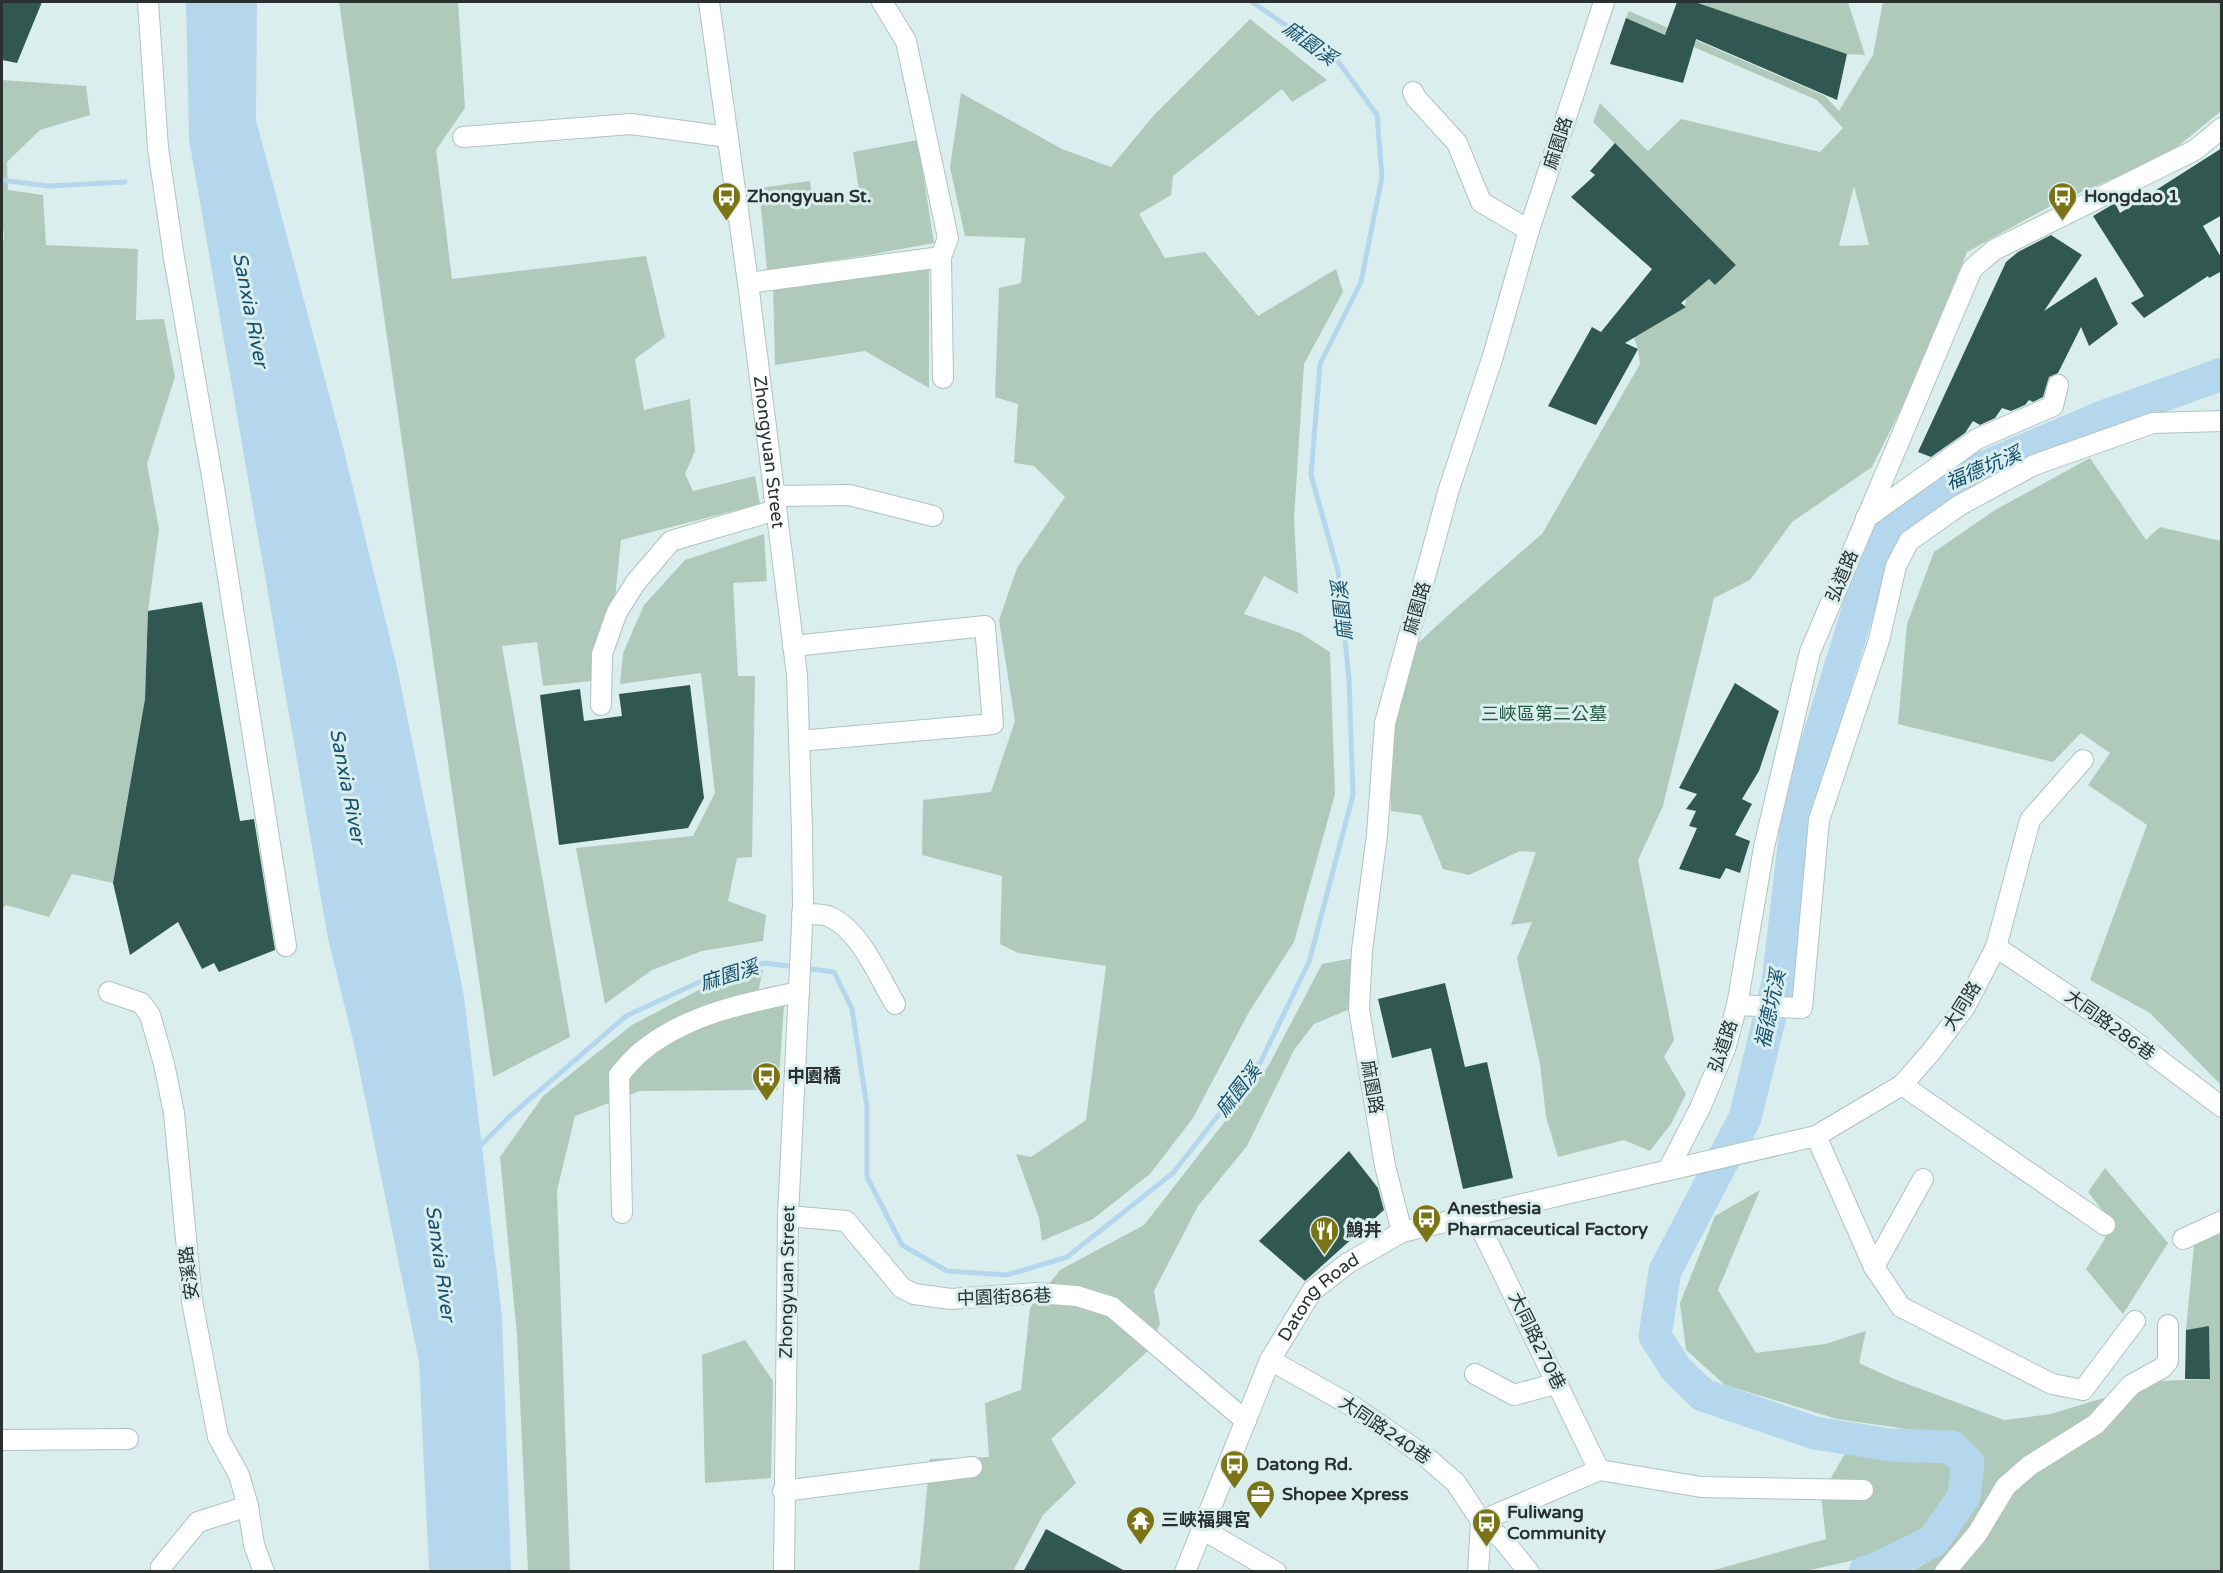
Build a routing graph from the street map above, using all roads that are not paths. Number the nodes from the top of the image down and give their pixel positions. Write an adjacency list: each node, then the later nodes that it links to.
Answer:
1 (148, 2): 23 (street)
2 (709, 2): 8 (street, Zhongyuan Street)
3 (882, 2): 10 (street)
4 (1604, 2): 9 (street, 麻園路)
5 (1413, 92): 9 (street)
6 (2222, 128): 17 (street, 弘道路)
7 (463, 137): 8 (street)
8 (728, 137): 11 (street, Zhongyuan Street)
9 (1529, 230): 39 (street, 麻園路)
10 (942, 257): 11 (street); 12 (street)
11 (748, 282): 15 (street, Zhongyuan Street)
12 (943, 378)
13 (2058, 385): 17 (street)
14 (2222, 421): 28 (street)
15 (775, 503): 16 (street); 18 (street, Zhongyuan Street); 19 (street)
16 (933, 516)
17 (1866, 518): 28 (street, 弘道路)
18 (793, 646): 20 (street, Zhongyuan Street); 20 (street)
19 (601, 705)
20 (799, 741): 22 (street, Zhongyuan Street)
21 (2082, 760): 24 (street, 大同路)
22 (802, 910): 26 (street, Zhongyuan Street); 27 (street)
23 (286, 946)
24 (1996, 947): 29 (street, 大同路); 30 (street, 大同路286巷)
25 (110, 992): 54 (street, 安溪路)
26 (799, 992): 34 (street); 36 (street, Zhongyuan Street)
27 (895, 1004)
28 (1745, 1005): 32 (street, 弘道路)
29 (1902, 1085): 31 (street, 大同路); 38 (street)
30 (2222, 1107)
31 (1816, 1136): 32 (street, 大同路); 41 (street)
32 (1668, 1170): 35 (street, Datong Road)
33 (1923, 1179): 41 (street)
34 (622, 1213)
35 (1474, 1214): 39 (street, Datong Road); 46 (street, 大同路270巷)
36 (788, 1216): 47 (street, 中園街86巷); 53 (street, Zhongyuan Street)
37 (2222, 1221): 40 (street)
38 (2104, 1226)
39 (1402, 1232): 44 (street, Datong Road)
40 (2183, 1239)
41 (1874, 1267): 42 (street)
42 (2134, 1321)
43 (2168, 1325): 64 (street)
44 (1270, 1360): 47 (street, Datong Road); 55 (street, 大同路240巷)
45 (1475, 1374): 46 (street)
46 (1558, 1383): 51 (street, 大同路270巷)
47 (1245, 1421): 56 (street, Datong Road)
48 (128, 1439): 49 (street)
49 (2, 1440)
50 (972, 1467): 53 (street)
51 (1599, 1470): 52 (street); 55 (street)
52 (1863, 1490)
53 (783, 1491): 59 (street, Zhongyuan Street)
54 (248, 1506): 57 (street); 58 (street, 安溪路)
55 (1482, 1521): 62 (street); 63 (street, 大同路240巷)
56 (1202, 1529): 60 (street, Datong Road); 61 (street)
57 (161, 1572)
58 (264, 1572)
59 (784, 1572)
60 (1185, 1572)
61 (1276, 1572)
62 (1478, 1572)
63 (1529, 1572)
64 (1945, 1572)

